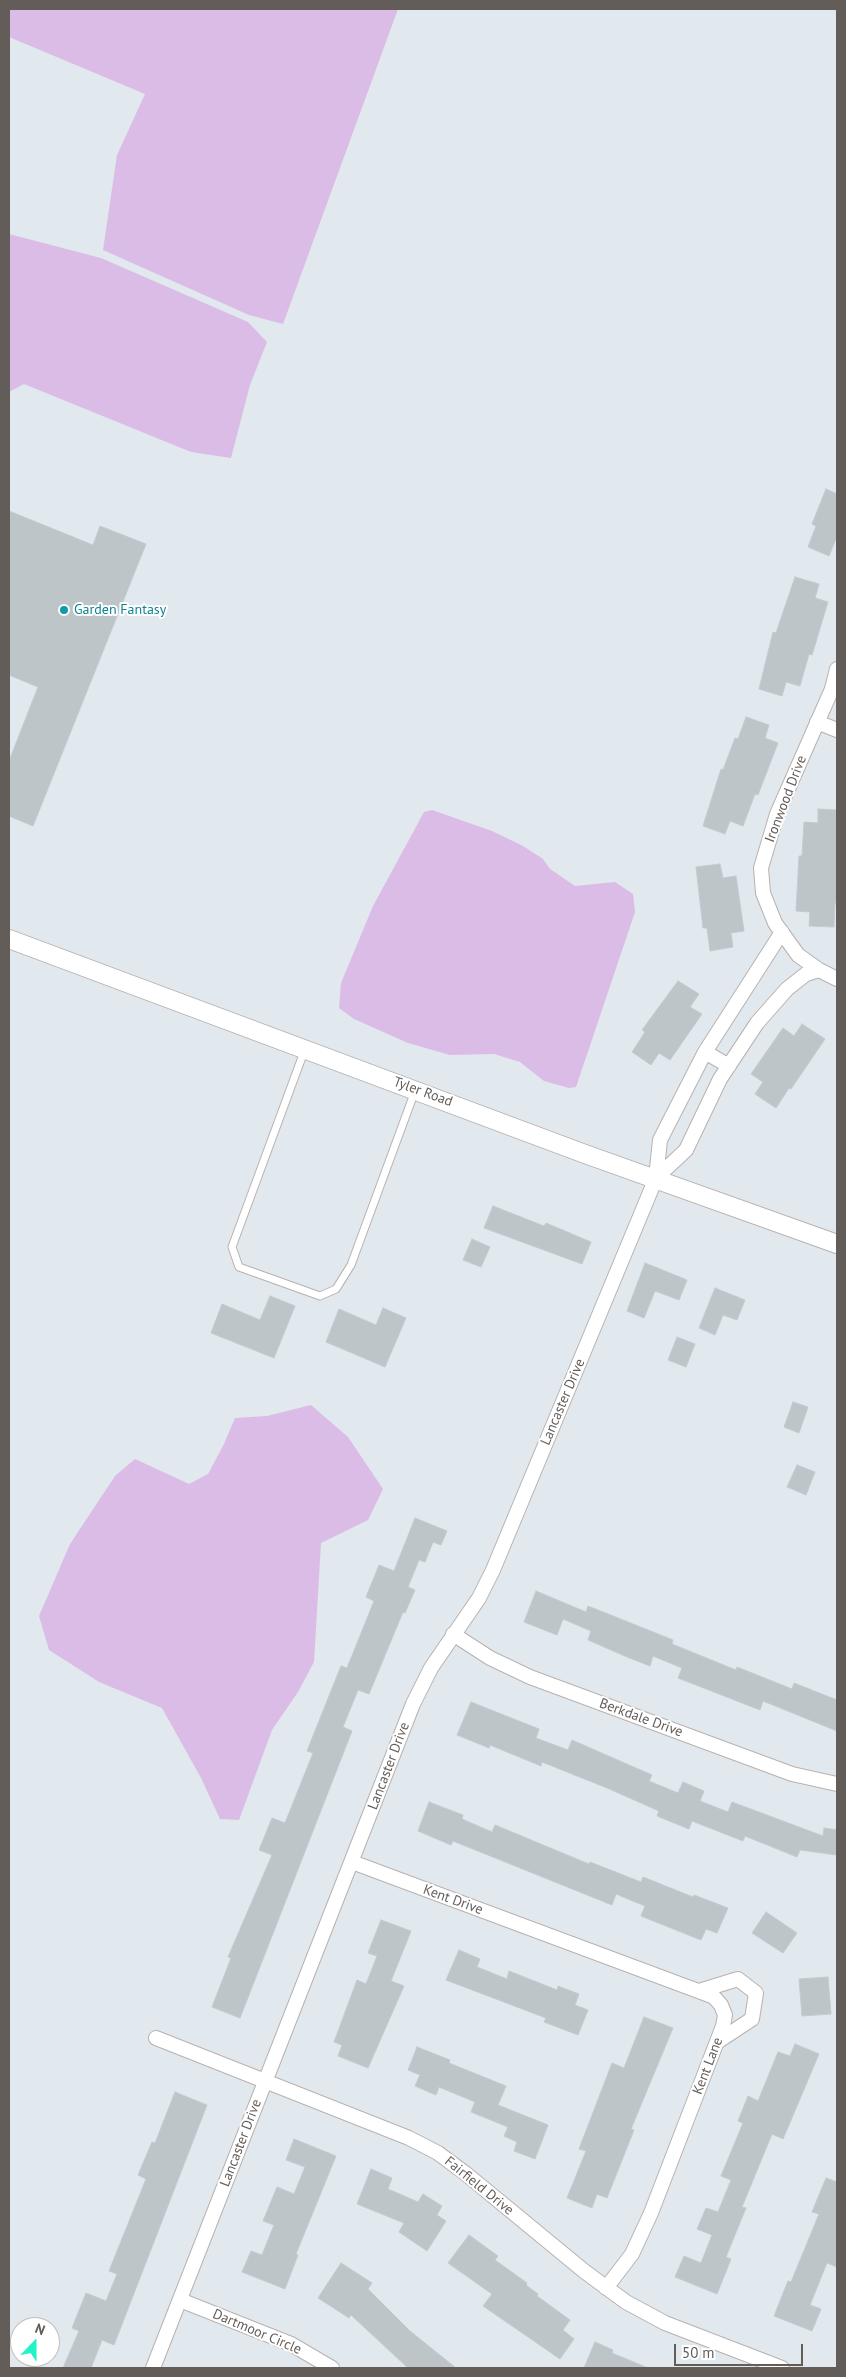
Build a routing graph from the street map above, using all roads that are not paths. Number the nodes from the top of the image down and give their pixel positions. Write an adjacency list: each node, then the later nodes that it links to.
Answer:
1 (837, 669): 2 (street, Ironwood Drive)
2 (835, 684): 3 (street, Ironwood Drive)
3 (817, 722): 4 (street); 5 (street, Ironwood Drive)
4 (837, 730)
5 (782, 932): 7 (street, Ironwood Drive); 10 (street)
6 (9, 939): 9 (street, Tyler Road)
7 (819, 970): 8 (street, Ironwood Drive); 11 (street)
8 (837, 979)
9 (306, 1049): 12 (street, Tyler Road); 12 (lane)
10 (705, 1052): 11 (street); 13 (street)
11 (729, 1066): 13 (street)
12 (416, 1090): 13 (street, Tyler Road)
13 (656, 1178): 14 (street, Tyler Road); 15 (street, Lancaster Drive)
14 (837, 1244)
15 (453, 1634): 16 (street, Berkdale Drive); 17 (street, Lancaster Drive)
16 (837, 1784)
17 (352, 1862): 18 (street, Kent Drive); 22 (street, Lancaster Drive)
18 (554, 1937): 19 (street, Kent Lane)
19 (699, 1991): 21 (street, Kent Lane); 21 (street)
20 (156, 2038): 22 (street, Fairfield Drive)
21 (717, 2042): 23 (street, Kent Lane)
22 (266, 2081): 23 (street, Fairfield Drive); 24 (street, Lancaster Drive)
23 (606, 2288): 27 (street, Fairfield Drive)
24 (180, 2300): 25 (street, Lancaster Drive); 26 (street, Dartmoor Circle)
25 (153, 2368)
26 (332, 2368)
27 (782, 2368)

